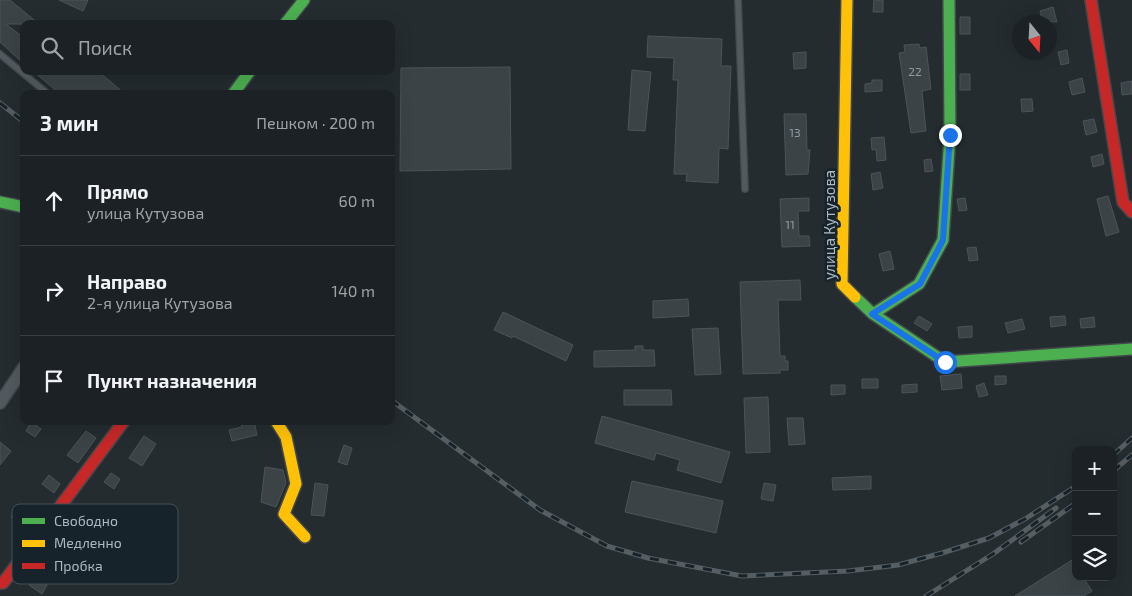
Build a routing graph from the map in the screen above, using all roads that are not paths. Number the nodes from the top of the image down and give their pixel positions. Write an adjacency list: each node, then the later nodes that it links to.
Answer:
1 (304, 0): 6 (street)
2 (738, 0): 13 (lane)
3 (847, 0): 17 (street, улица Кутузова)
4 (949, 0): 17 (street)
5 (1091, 0): 16 (street)
6 (289, 20)
7 (0, 54): 8 (lane)
8 (20, 71)
9 (25, 75): 11 (lane)
10 (247, 75): 12 (street)
11 (43, 90)
12 (236, 90)
13 (746, 188)
14 (0, 202): 15 (street)
15 (20, 206)
16 (1132, 212)
17 (872, 314): 18 (street, улица Кутузова)
18 (1132, 349)
19 (20, 372): 20 (street)
20 (4, 390): 21 (street)
21 (0, 403)
22 (121, 425): 24 (street)
23 (278, 425): 25 (street)
24 (62, 504)
25 (305, 537)
26 (12, 571): 27 (street)
27 (0, 583)

